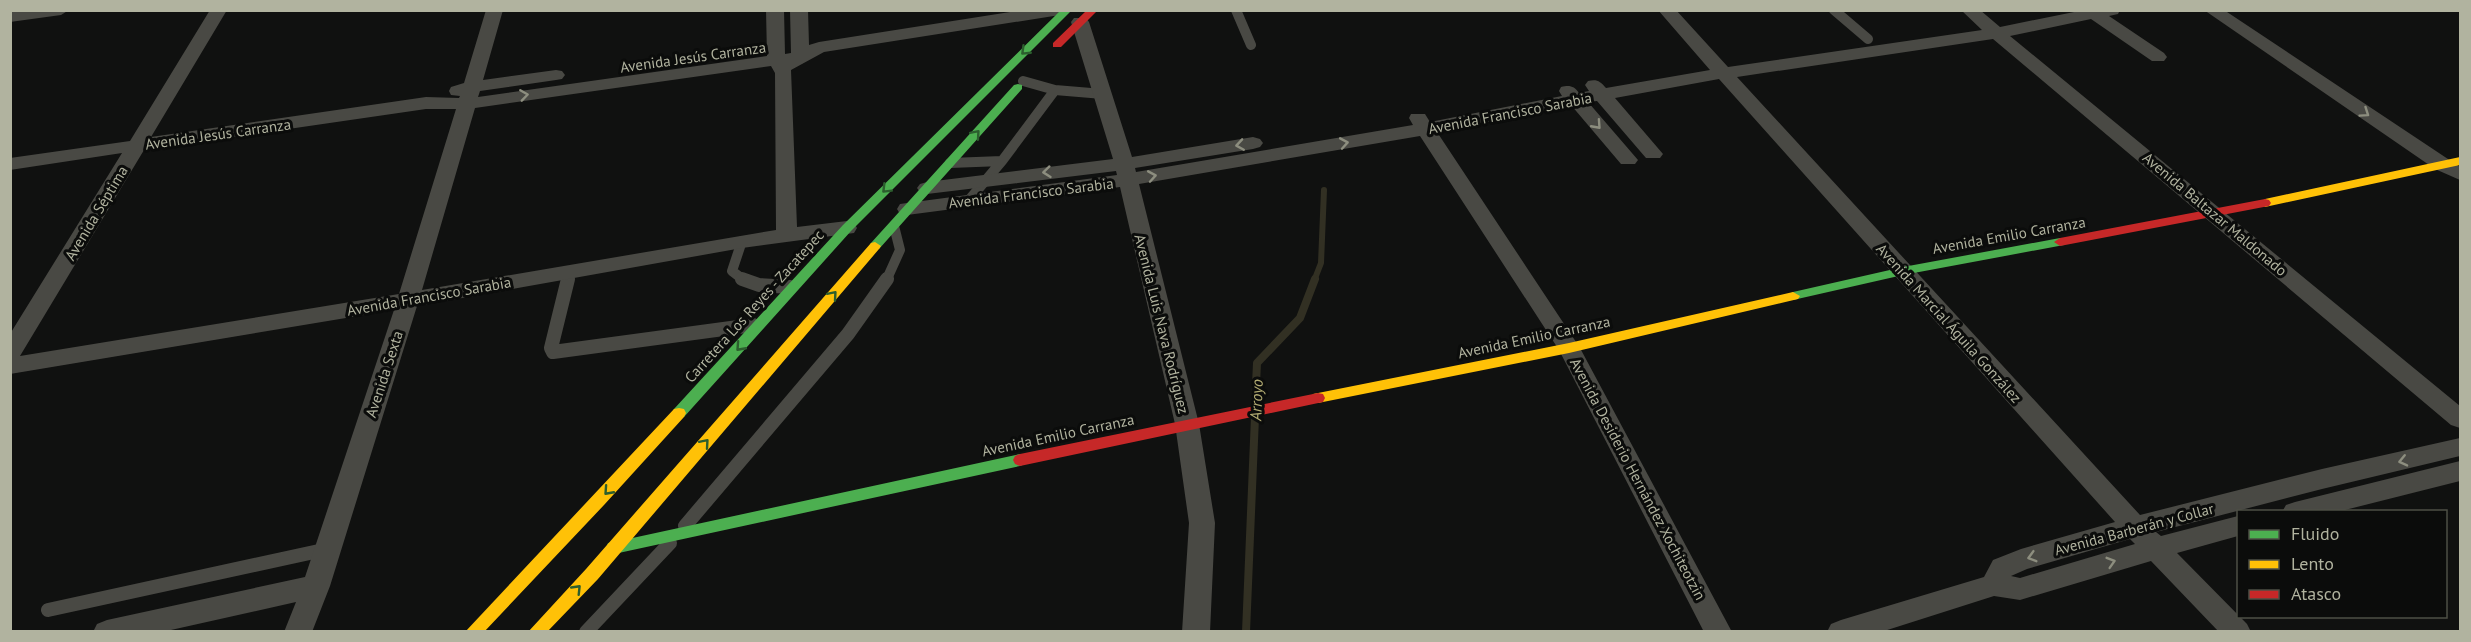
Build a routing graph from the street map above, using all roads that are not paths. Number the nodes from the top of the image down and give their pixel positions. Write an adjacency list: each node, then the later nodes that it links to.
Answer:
1 (61, 10): 15 (street)
2 (219, 10): 34 (street, Avenida Séptima)
3 (495, 10): 32 (street, Avenida Sexta)
4 (775, 10): 23 (street)
5 (799, 10): 20 (street)
6 (1060, 10): 20 (street, Avenida Jesús Carranza)
7 (1236, 10): 19 (lane)
8 (1666, 10): 24 (street, Avenida Marcial Águila González)
9 (1834, 10): 18 (lane)
10 (2039, 10): 16 (street, Avenida Francisco Sarabia)
11 (2212, 10): 17 (street)
12 (2232, 10): 17 (street)
13 (2103, 12): 16 (street, Avenida Francisco Sarabia); 22 (street)
14 (1080, 14): 21 (main road); 30 (street, Avenida Luis Nava Rodríguez); 48 (main road, Carretera Los Reyes - Zacatepec, one-way to 48)
15 (10, 17)
16 (1983, 21): 18 (street, Avenida Francisco Sarabia); 24 (street, Avenida Francisco Sarabia); 46 (street, Avenida Baltazar Maldonado)
17 (2255, 33): 26 (street); 29 (street)
18 (1868, 39): 24 (street, Avenida Francisco Sarabia)
19 (1251, 45)
20 (799, 50): 23 (street, Avenida Jesús Carranza)
21 (1047, 56)
22 (2158, 57)
23 (778, 60): 32 (street, Avenida Jesús Carranza); 49 (street)
24 (1719, 68): 28 (street, Avenida Francisco Sarabia); 52 (street, Avenida Marcial Águila González)
25 (1027, 76): 27 (lane); 38 (main road, one-way to 25)
26 (2351, 87): 29 (street); 39 (street)
27 (1055, 90): 30 (lane); 35 (lane)
28 (1598, 90): 31 (street, Avenida Francisco Sarabia); 36 (street)
29 (2332, 91): 39 (street, one-way to 39)
30 (1103, 94): 41 (street, Avenida Luis Nava Rodríguez)
31 (1571, 94): 33 (street, Avenida Francisco Sarabia); 36 (street, one-way to 36)
32 (468, 95): 34 (street, Avenida Jesús Carranza); 54 (street, Avenida Sexta)
33 (1422, 123): 41 (street, Avenida Francisco Sarabia); 56 (street, Avenida Desiderio Hernández Xochiteotzin)
34 (137, 146): 37 (street, Avenida Jesús Carranza); 57 (street, Avenida Séptima)
35 (1002, 160): 38 (lane); 42 (lane)
36 (1628, 160): 40 (street)
37 (10, 164)
38 (950, 164): 43 (main road)
39 (2456, 164): 46 (main road, Avenida Emilio Carranza)
40 (1608, 165)
41 (1126, 172): 42 (street, Avenida Francisco Sarabia, one-way to 42); 44 (street, Avenida Francisco Sarabia); 60 (street, Avenida Luis Nava Rodríguez)
42 (986, 179): 43 (street, Avenida Francisco Sarabia); 44 (lane)
43 (927, 188): 45 (main road)
44 (969, 200): 45 (street, Avenida Francisco Sarabia)
45 (907, 209): 47 (main road)
46 (2215, 214): 52 (main road, Avenida Emilio Carranza); 59 (street, Avenida Baltazar Maldonado)
47 (894, 226): 68 (lane); 69 (main road, one-way to 47)
48 (847, 228): 49 (street, Avenida Francisco Sarabia); 53 (main road, Carretera Los Reyes - Zacatepec)
49 (787, 234): 50 (street, Avenida Francisco Sarabia)
50 (742, 241): 51 (street, Avenida Francisco Sarabia); 53 (lane)
51 (570, 271): 54 (street, Avenida Francisco Sarabia); 55 (lane)
52 (1903, 271): 56 (main road, Avenida Emilio Carranza); 67 (street, Avenida Marcial Águila González)
53 (794, 287): 55 (main road, Carretera Los Reyes - Zacatepec)
54 (408, 300): 58 (street, Avenida Francisco Sarabia); 71 (street, Avenida Sexta)
55 (761, 324): 77 (main road, Carretera Los Reyes - Zacatepec, one-way to 77)
56 (1569, 348): 60 (main road, Avenida Emilio Carranza); 81 (street, Avenida Desiderio Hernández Xochiteotzin)
57 (10, 354)
58 (10, 366)
59 (2460, 418)
60 (1187, 424): 68 (main road, Avenida Emilio Carranza); 80 (street, Avenida Luis Nava Rodríguez)
61 (2460, 447): 63 (street, Avenida Barberán y Collar, one-way to 63)
62 (2460, 471): 64 (street)
63 (2322, 479): 64 (street); 67 (street, Avenida Barberán y Collar)
64 (2342, 499): 65 (street)
65 (2302, 510)
66 (2237, 526): 70 (street, Avenida Barberán y Collar)
67 (2135, 527): 70 (street, Avenida Marcial Águila González); 72 (street, Avenida Barberán y Collar, one-way to 72)
68 (679, 534): 69 (main road, Avenida Emilio Carranza); 79 (lane)
69 (614, 548): 78 (main road, one-way to 69)
70 (2157, 548): 72 (street, Avenida Barberán y Collar, one-way to 70); 83 (street, Avenida Marcial Águila González)
71 (328, 549): 73 (street, Avenida Sexta); 74 (lane)
72 (1994, 585): 82 (street, Avenida Barberán y Collar)
73 (316, 586): 75 (street); 76 (street, Avenida Sexta)
74 (48, 610)
75 (107, 632)
76 (298, 632)
77 (472, 632)
78 (536, 632)
79 (586, 632)
80 (1196, 632)
81 (1718, 632)
82 (1841, 632)
83 (2236, 632)

